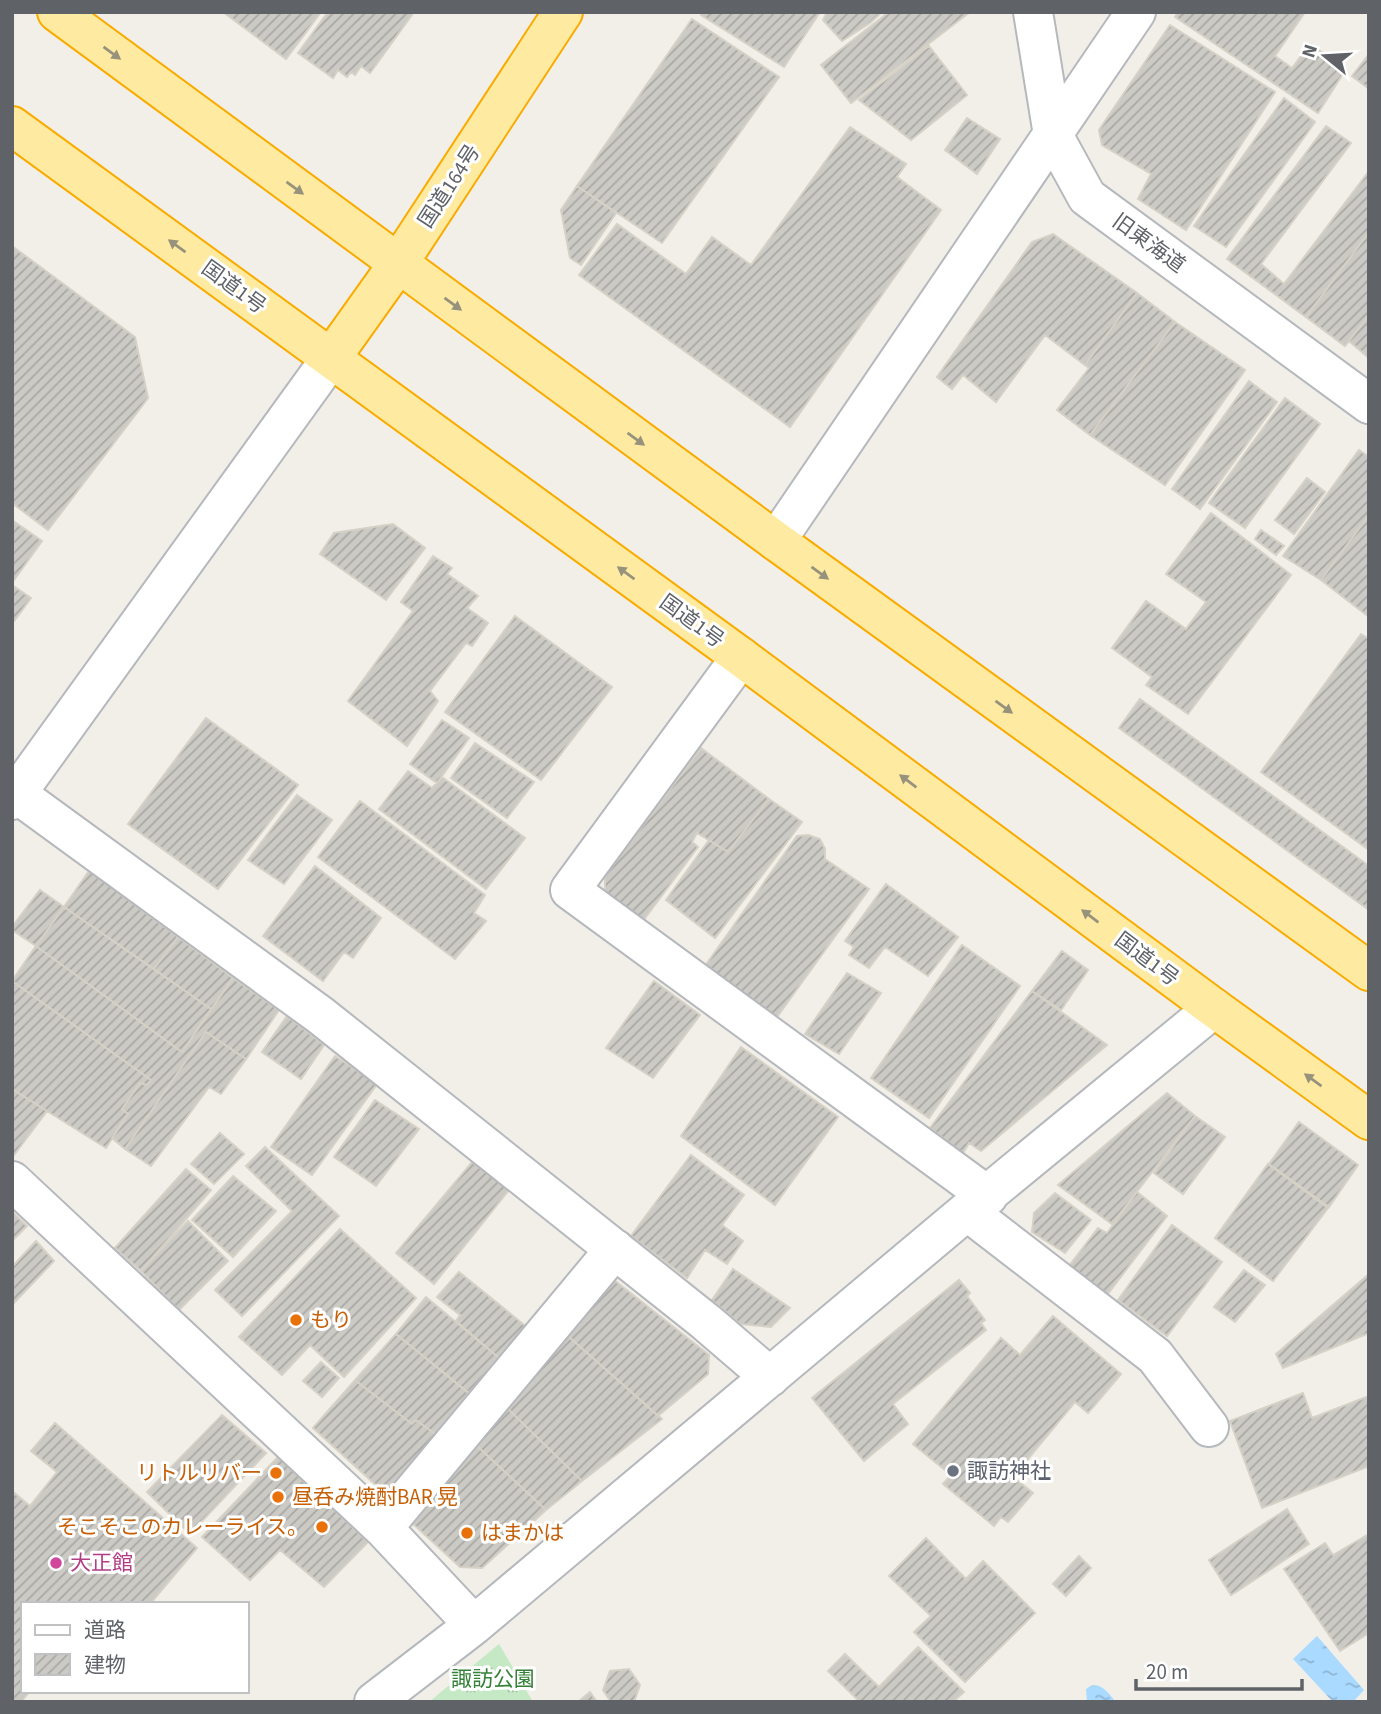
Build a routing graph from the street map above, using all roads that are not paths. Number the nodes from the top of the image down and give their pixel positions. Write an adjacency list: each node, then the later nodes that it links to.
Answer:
1 (57, 12): 7 (highway, one-way to 7)
2 (563, 12): 7 (highway, 国道164号)
3 (1033, 12): 6 (street, 旧東海道)
4 (1136, 12): 6 (street)
5 (12, 126): 8 (highway, 国道1号, one-way to 5)
6 (1053, 135): 9 (street, 旧東海道); 10 (street)
7 (398, 264): 8 (highway, 国道164号); 10 (highway, one-way to 10)
8 (331, 358): 11 (highway, 国道1号, one-way to 8); 12 (street)
9 (1369, 404)
10 (776, 541): 13 (highway, one-way to 13)
11 (741, 657): 14 (highway, 国道1号, one-way to 11); 17 (street)
12 (14, 797): 18 (street)
13 (1369, 971)
14 (1214, 1008): 15 (highway, 国道1号, one-way to 14); 17 (street)
15 (1369, 1120)
16 (12, 1181): 21 (street)
17 (978, 1204): 19 (street); 20 (street)
18 (615, 1250): 19 (street); 21 (street)
19 (769, 1377): 22 (street)
20 (1209, 1427)
21 (383, 1528): 22 (street)
22 (474, 1625): 23 (street)
23 (373, 1702)

